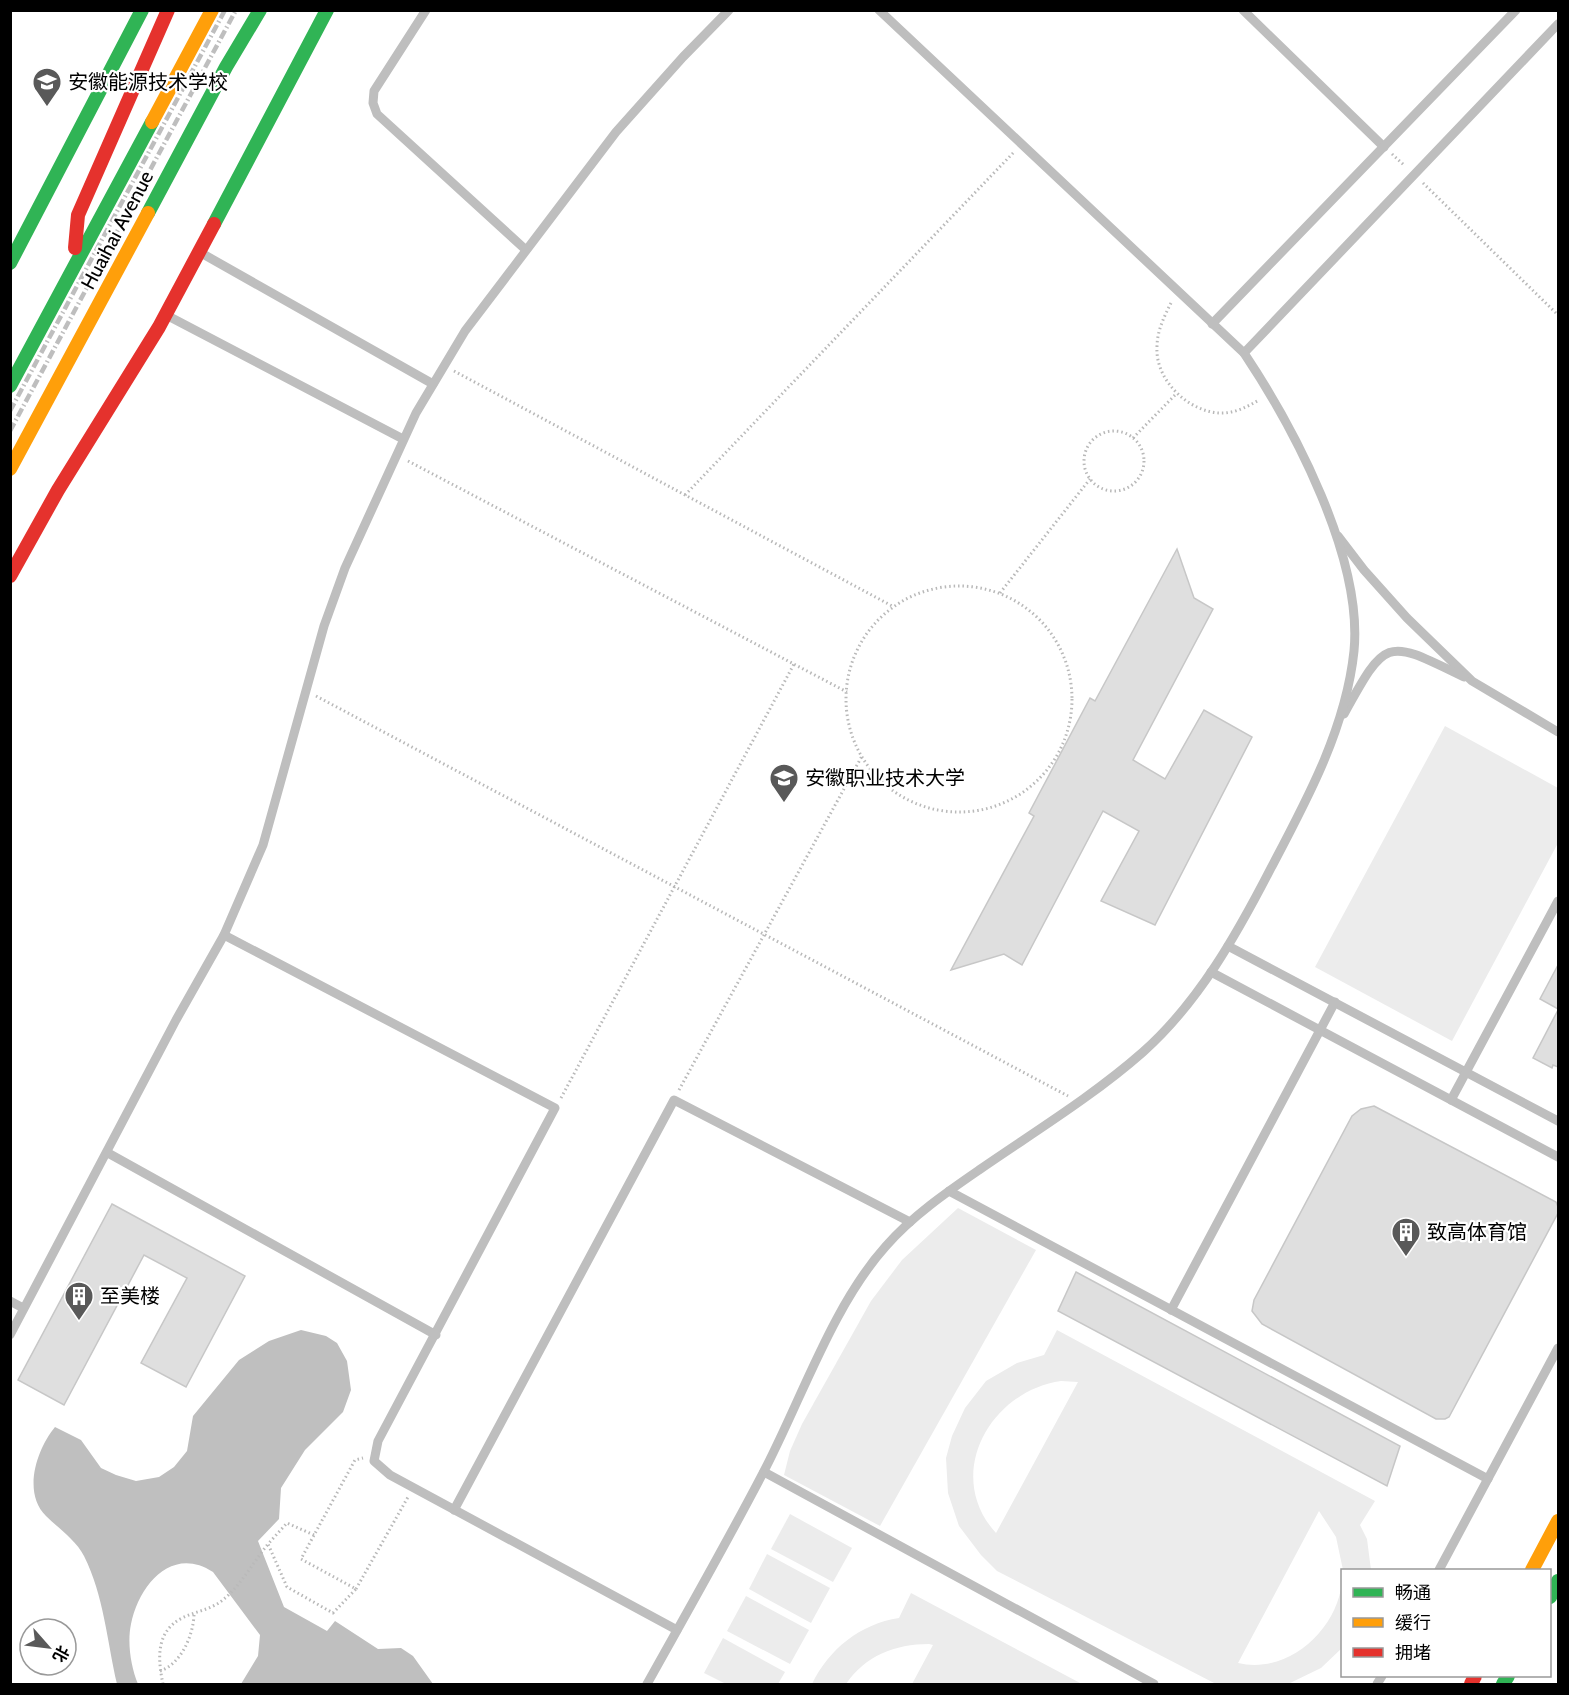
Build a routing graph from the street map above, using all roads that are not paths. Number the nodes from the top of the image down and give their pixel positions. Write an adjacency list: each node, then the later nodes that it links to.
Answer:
1 (142, 10): 15 (main road)
2 (168, 10): 16 (main road)
3 (212, 10): 16 (main road, Huaihai Avenue)
4 (260, 10): 24 (main road, Huaihai Avenue)
5 (327, 10): 14 (main road)
6 (426, 10): 13 (lane)
7 (729, 10): 13 (lane)
8 (879, 10): 18 (lane)
9 (1243, 10): 12 (lane)
10 (1516, 10): 12 (lane)
11 (1558, 24): 19 (lane)
12 (1384, 147): 18 (lane)
13 (526, 250): 21 (lane)
14 (199, 251): 17 (main road); 21 (lane)
15 (10, 263)
16 (73, 271): 22 (main road, Huaihai Avenue)
17 (165, 314): 23 (lane); 25 (main road)
18 (1212, 324): 19 (lane)
19 (1244, 353): 26 (lane)
20 (112, 374): 25 (main road)
21 (433, 384): 23 (lane)
22 (10, 386)
23 (403, 439): 32 (lane)
24 (10, 469)
25 (58, 490): 27 (main road)
26 (1335, 532): 28 (lane); 29 (lane)
27 (10, 576)
28 (1472, 681): 29 (lane); 30 (lane)
29 (1338, 725): 33 (lane)
30 (1558, 732)
31 (1558, 901): 37 (lane)
32 (224, 935): 40 (lane); 48 (lane)
33 (1228, 946): 34 (lane); 35 (lane)
34 (1211, 972): 36 (lane); 42 (lane)
35 (1335, 1002): 36 (lane); 37 (lane)
36 (1320, 1030): 38 (lane); 46 (lane)
37 (1466, 1072): 38 (lane); 39 (lane)
38 (1451, 1100): 41 (lane)
39 (1558, 1121)
40 (108, 1153): 45 (lane); 48 (lane)
41 (1558, 1157)
42 (949, 1191): 43 (lane); 46 (lane)
43 (910, 1222): 50 (lane); 52 (lane)
44 (10, 1301): 45 (lane)
45 (23, 1308): 47 (lane)
46 (1171, 1310): 51 (lane)
47 (10, 1335)
48 (436, 1335): 52 (lane)
49 (1558, 1348): 51 (lane)
50 (764, 1472): 58 (lane); 60 (lane)
51 (1488, 1479): 54 (lane)
52 (454, 1510): 58 (lane)
53 (1558, 1521): 55 (main road)
54 (1440, 1569)
55 (1533, 1569)
56 (1558, 1581): 57 (main road)
57 (1551, 1595)
58 (677, 1630): 59 (lane)
59 (647, 1684)
60 (1154, 1684)

